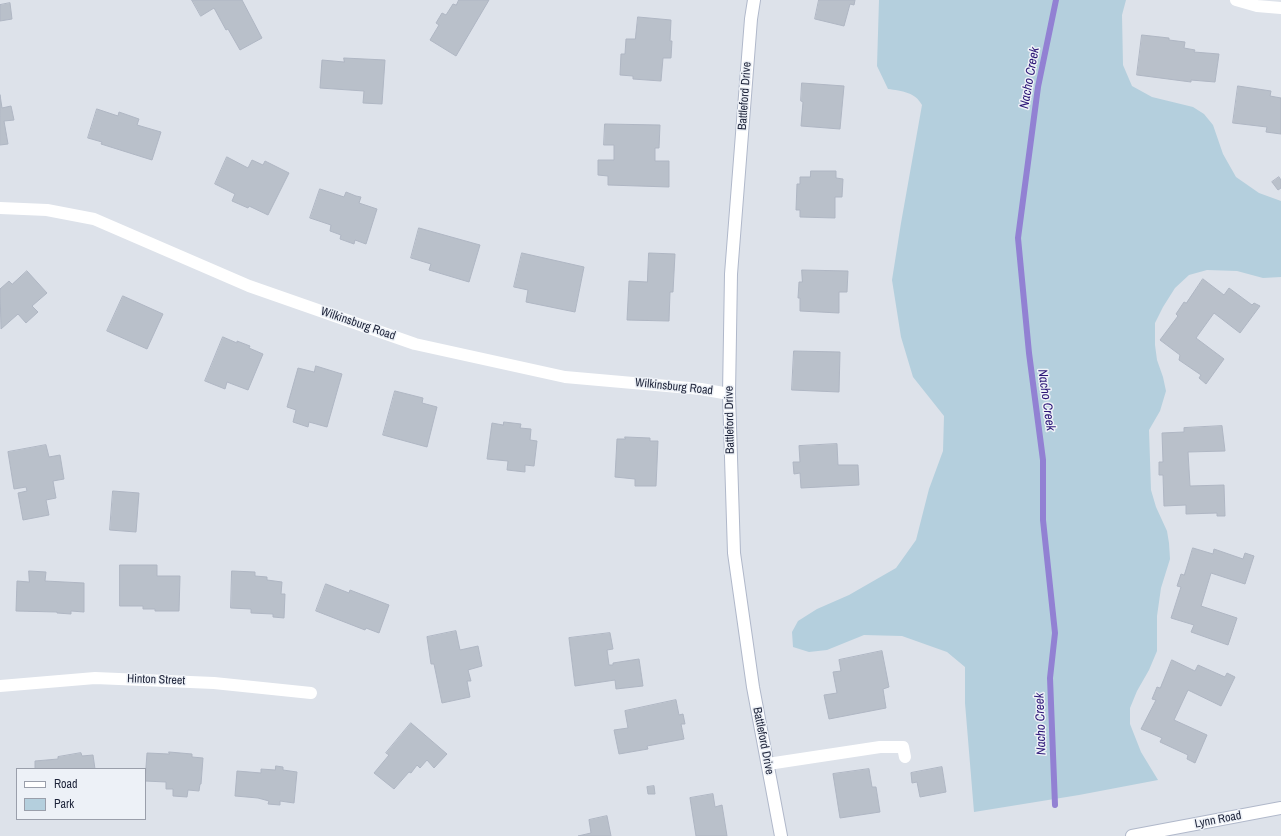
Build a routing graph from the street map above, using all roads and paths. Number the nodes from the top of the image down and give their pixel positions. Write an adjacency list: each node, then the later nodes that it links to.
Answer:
1 (754, 0): 5 (street, Battleford Drive)
2 (1236, 0): 3 (street)
3 (1281, 8)
4 (0, 208): 5 (street, Wilkinsburg Road)
5 (729, 394): 9 (street, Battleford Drive)
6 (0, 686): 7 (street, Hinton Street)
7 (311, 694)
8 (905, 757): 9 (street)
9 (768, 764): 11 (street, Battleford Drive)
10 (1281, 808): 12 (street, Lynn Road)
11 (781, 836)
12 (1132, 836)

